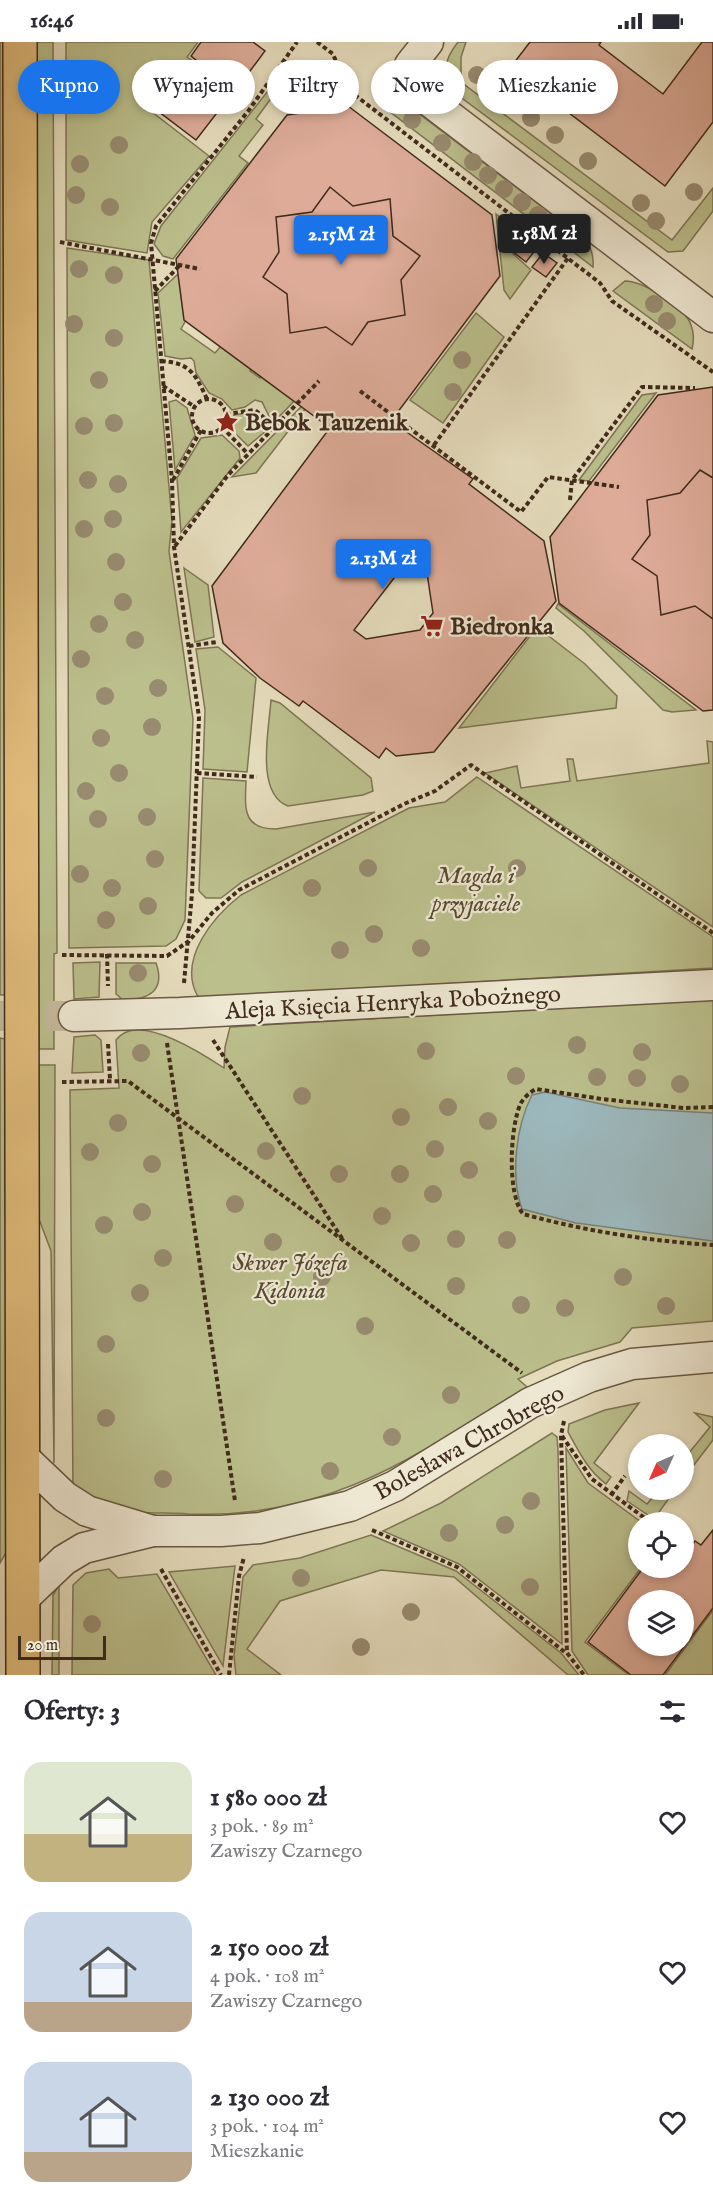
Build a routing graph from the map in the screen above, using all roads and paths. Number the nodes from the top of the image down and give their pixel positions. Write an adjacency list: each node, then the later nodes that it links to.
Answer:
1 (20, 42): 54 (main road)
2 (297, 42): 6 (path)
3 (317, 42): 7 (path)
4 (428, 42): 11 (street)
5 (60, 242): 6 (path)
6 (152, 258): 8 (path); 10 (path)
7 (567, 258): 13 (path); 24 (path)
8 (182, 264): 9 (path); 10 (path)
9 (200, 268)
10 (155, 292): 12 (path)
11 (713, 317)
12 (161, 361): 15 (path); 18 (path)
13 (713, 372)
14 (319, 381): 22 (path)
15 (163, 386): 19 (path); 26 (path)
16 (695, 388): 27 (path)
17 (360, 391): 24 (path)
18 (207, 399): 19 (path); 20 (path)
19 (195, 407): 23 (path)
20 (226, 414): 21 (path); 22 (path)
21 (222, 427): 23 (path); 25 (path)
22 (275, 427): 25 (path)
23 (201, 430): 26 (path)
24 (434, 445): 27 (path)
25 (248, 454): 30 (path)
26 (172, 481): 30 (path)
27 (572, 481): 28 (path); 29 (path)
28 (619, 487)
29 (570, 500)
30 (174, 547): 32 (path)
31 (217, 642): 32 (path)
32 (189, 646): 33 (path)
33 (197, 773): 34 (path); 36 (path)
34 (257, 777)
35 (713, 933): 36 (path)
36 (189, 941): 37 (path); 41 (path)
37 (107, 954): 38 (path); 40 (path)
38 (62, 956)
39 (713, 985): 41 (street, Aleja Księcia Henryka Pobożnego)
40 (108, 993)
41 (178, 1013): 42 (street, Aleja Księcia Henryka Pobożnego); 47 (path); 48 (path)
42 (74, 1016)
43 (108, 1041): 44 (path)
44 (110, 1079): 45 (path); 47 (path)
45 (62, 1082)
46 (713, 1107): 49 (path)
47 (179, 1120): 48 (path); 57 (path)
48 (345, 1243): 51 (path)
49 (713, 1245)
50 (713, 1357): 60 (street, Bolesława Chrobrego)
51 (525, 1375)
52 (560, 1414): 53 (path)
53 (561, 1436): 56 (path); 64 (path)
54 (23, 1457): 60 (street, Bolesława Chrobrego); 63 (main road)
55 (625, 1476): 56 (path)
56 (611, 1494): 58 (path)
57 (236, 1503)
58 (636, 1512)
59 (372, 1530): 64 (path)
60 (153, 1531): 63 (street, Bolesława Chrobrego)
61 (243, 1553): 67 (path)
62 (160, 1569): 66 (path)
63 (11, 1599): 65 (main road)
64 (567, 1653): 68 (path)
65 (23, 1675)
66 (221, 1675)
67 (229, 1675)
68 (584, 1675)

